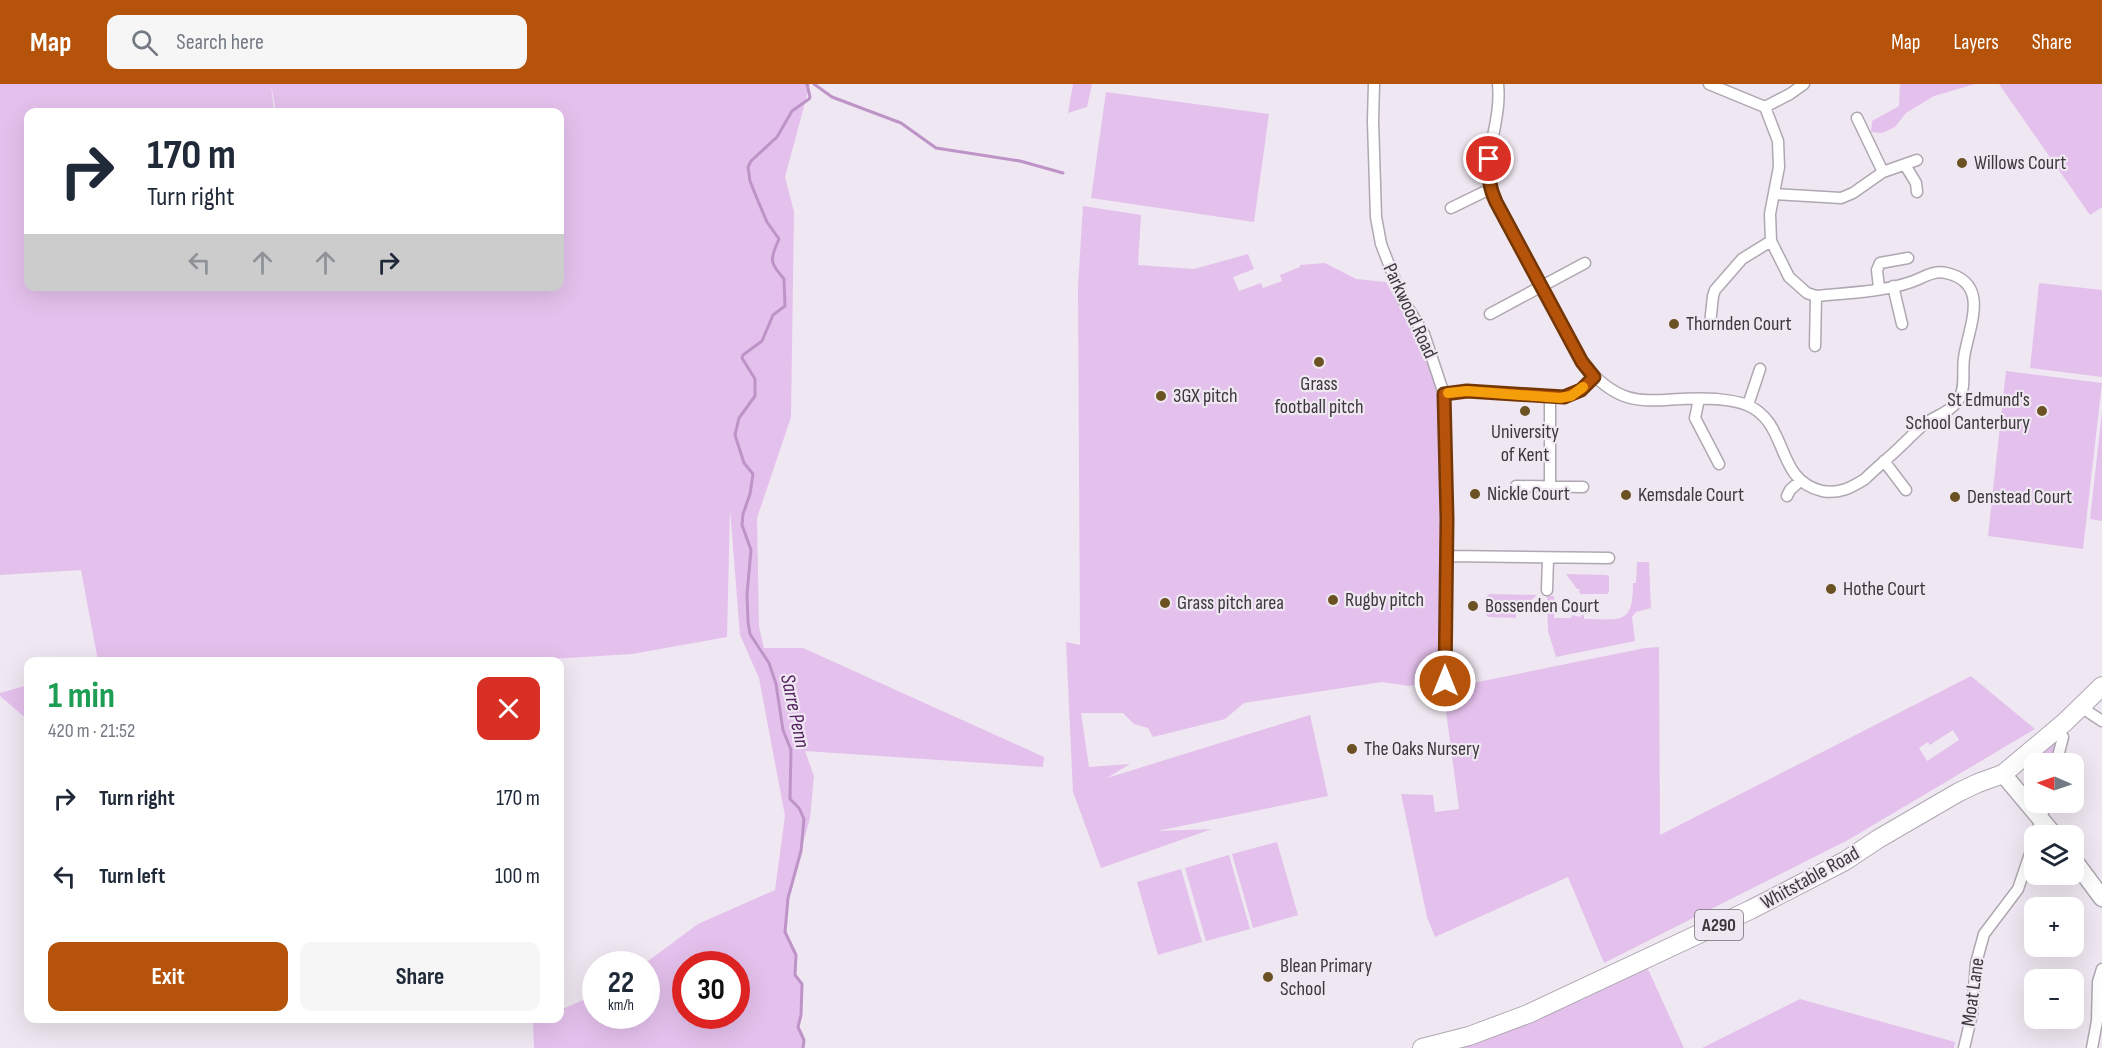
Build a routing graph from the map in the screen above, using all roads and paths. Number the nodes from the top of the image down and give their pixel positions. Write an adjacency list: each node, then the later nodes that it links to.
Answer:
1 (1374, 84): 27 (street, Parkwood Road)
2 (1498, 84): 10 (street)
3 (1709, 84): 5 (street)
4 (1804, 84): 5 (street)
5 (1765, 107): 12 (street)
6 (1857, 118): 9 (street)
7 (1917, 160): 8 (street)
8 (1905, 165): 9 (street); 11 (street)
9 (1883, 172): 12 (street)
10 (1490, 189): 13 (street); 17 (street)
11 (1917, 192)
12 (1774, 194): 14 (street)
13 (1451, 208)
14 (1771, 242): 20 (street); 22 (street)
15 (1908, 258): 19 (street)
16 (1585, 263): 17 (street)
17 (1542, 286): 21 (street); 26 (street)
18 (1893, 286): 19 (street); 23 (street); 31 (street)
19 (1879, 288): 20 (street)
20 (1816, 296): 24 (street)
21 (1490, 314)
22 (1710, 324)
23 (1902, 324)
24 (1815, 346)
25 (1760, 369): 30 (street)
26 (1594, 377): 28 (street); 29 (street)
27 (1444, 394): 28 (street); 39 (street, Parkwood Road)
28 (1550, 397): 35 (street)
29 (1699, 399): 30 (street); 32 (street)
30 (1748, 405): 33 (street)
31 (1884, 461): 33 (street); 37 (street)
32 (1719, 464)
33 (1800, 481): 38 (street)
34 (1516, 486): 35 (street)
35 (1550, 487): 36 (street)
36 (1583, 487)
37 (1906, 490)
38 (1787, 496)
39 (1447, 556): 40 (street); 43 (street, Parkwood Road)
40 (1548, 558): 41 (street); 42 (street)
41 (1609, 558)
42 (1547, 590)
43 (1445, 681)
44 (2102, 686): 45 (main road, Whitstable Road / A290)
45 (2081, 707): 46 (street); 49 (main road, Whitstable Road / A290)
46 (2102, 721)
47 (2063, 737): 48 (street)
48 (2059, 753)
49 (2003, 774): 50 (street); 55 (main road, Whitstable Road / A290)
50 (2024, 793)
51 (2024, 871): 56 (street, Moat Lane)
52 (2084, 874): 53 (street)
53 (2102, 898)
54 (2102, 969): 57 (street)
55 (1422, 1048)
56 (1964, 1048)
57 (2092, 1048)

